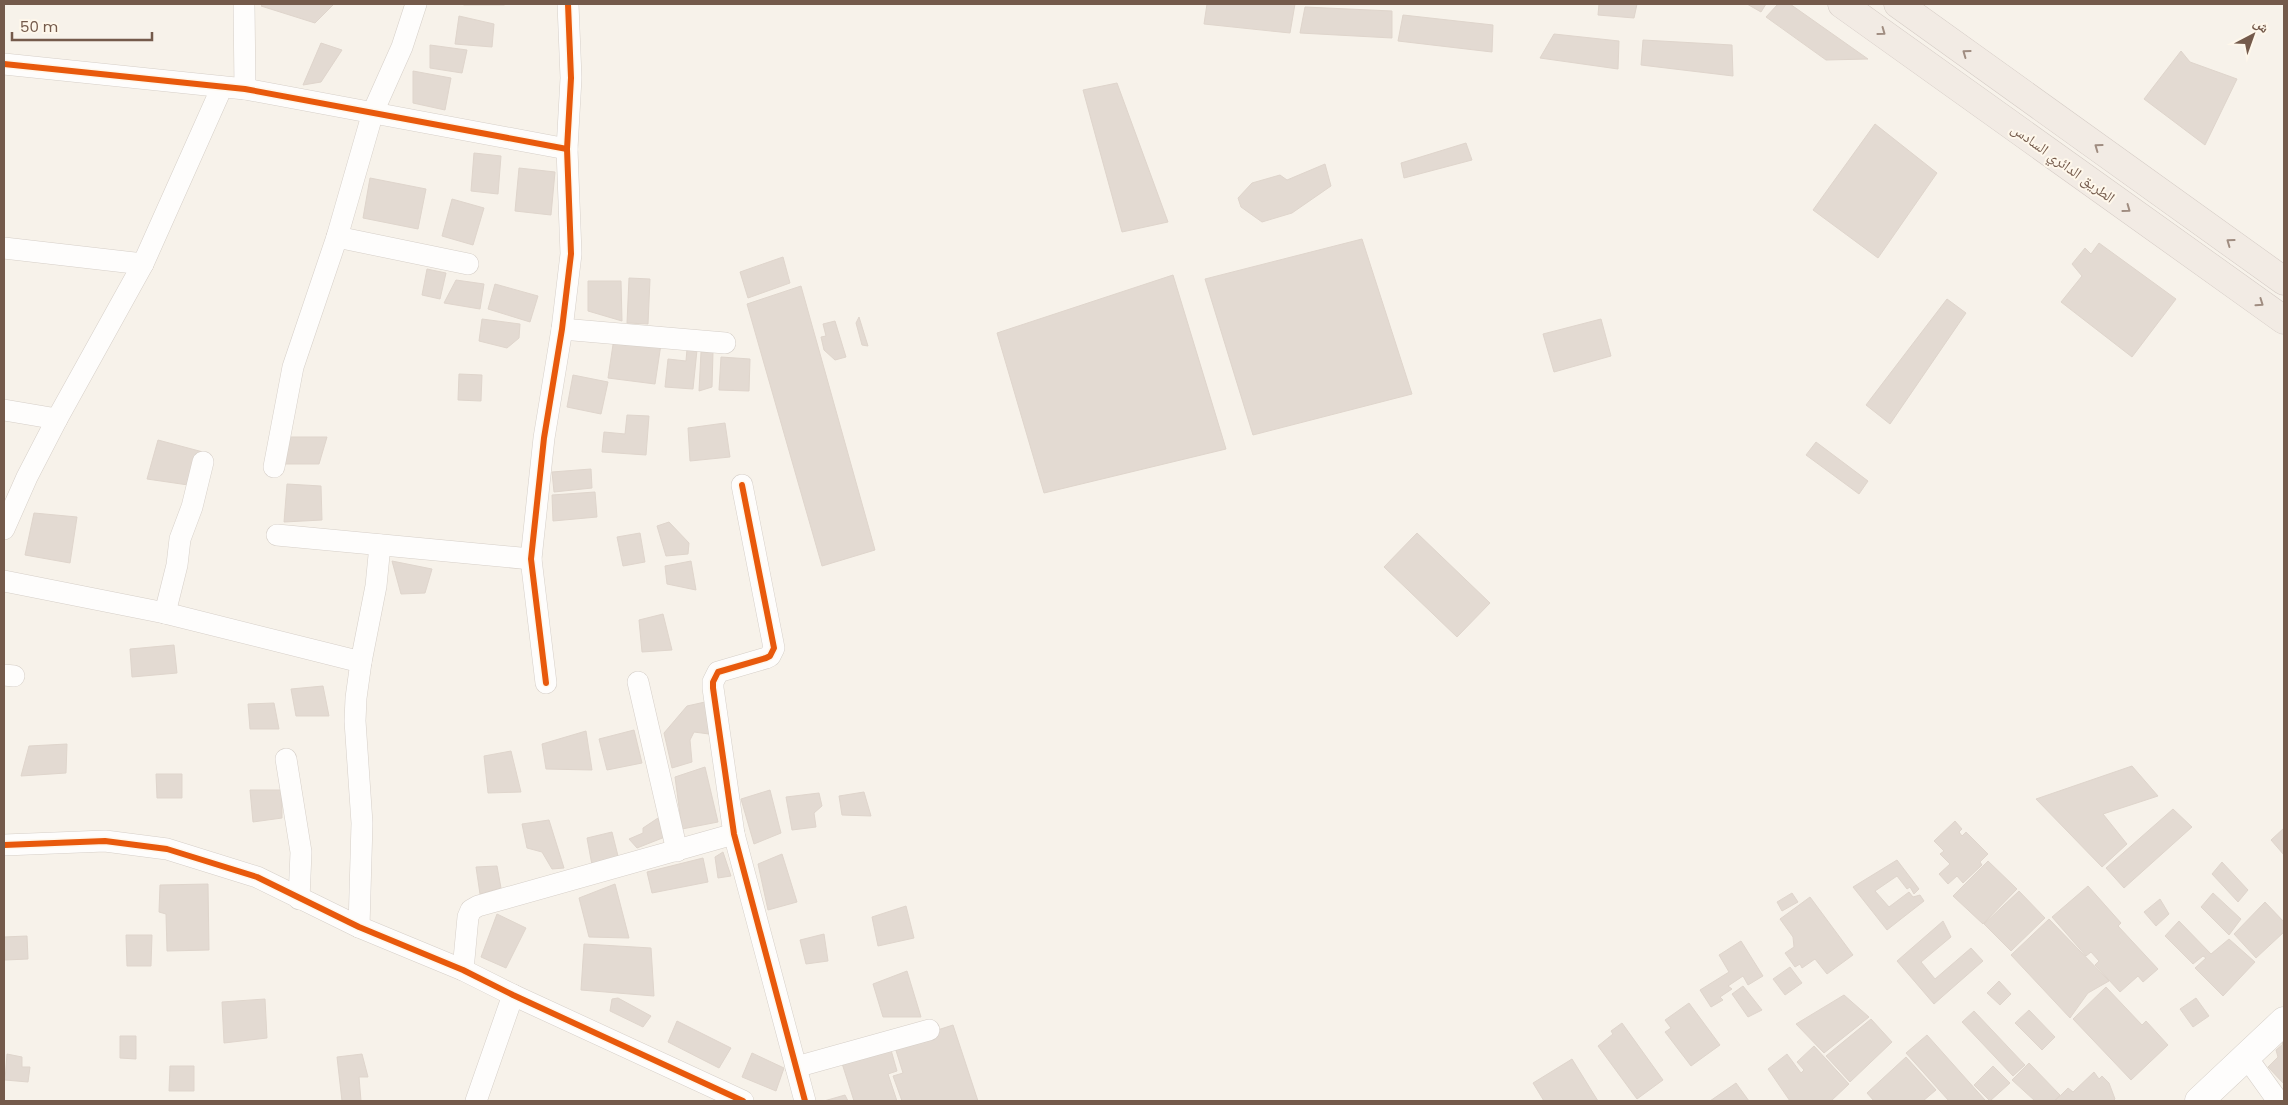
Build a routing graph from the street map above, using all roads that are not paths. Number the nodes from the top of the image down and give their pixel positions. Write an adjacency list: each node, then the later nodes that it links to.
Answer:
1 (244, 4): 8 (street)
2 (416, 4): 9 (street)
3 (568, 4): 10 (street)
4 (1842, 4): 16 (highway, الطريق الدائري السادس, one-way to 16)
5 (1898, 4): 15 (highway, one-way to 5)
6 (4, 64): 7 (street)
7 (222, 87): 8 (street); 13 (street)
8 (245, 89): 9 (street)
9 (373, 112): 10 (street); 11 (street)
10 (566, 149): 17 (street)
11 (337, 237): 14 (street); 22 (street)
12 (4, 248): 13 (street)
13 (143, 264): 20 (street)
14 (468, 264)
15 (2284, 281)
16 (2284, 320)
17 (562, 328): 18 (street); 27 (street)
18 (725, 343)
19 (4, 410): 20 (street)
20 (57, 419): 24 (street)
21 (203, 462): 29 (street)
22 (274, 467)
23 (742, 485): 34 (street)
24 (4, 529)
25 (277, 535): 26 (street)
26 (380, 545): 27 (street); 30 (street)
27 (531, 560): 32 (street)
28 (4, 581): 29 (street)
29 (165, 613): 30 (street)
30 (361, 662): 38 (street)
31 (638, 682): 36 (street)
32 (546, 683)
33 (286, 760): 37 (street)
34 (734, 834): 36 (street); 44 (street)
35 (4, 845): 37 (street)
36 (677, 851): 39 (street)
37 (299, 898): 38 (street)
38 (360, 927): 39 (street)
39 (463, 970): 40 (street)
40 (513, 996): 45 (street); 46 (street)
41 (2284, 1021): 43 (main road)
42 (929, 1030): 44 (street)
43 (2245, 1055): 48 (main road); 49 (street)
44 (796, 1067): 47 (street)
45 (476, 1101)
46 (743, 1101)
47 (804, 1101)
48 (2199, 1101)
49 (2278, 1101)

